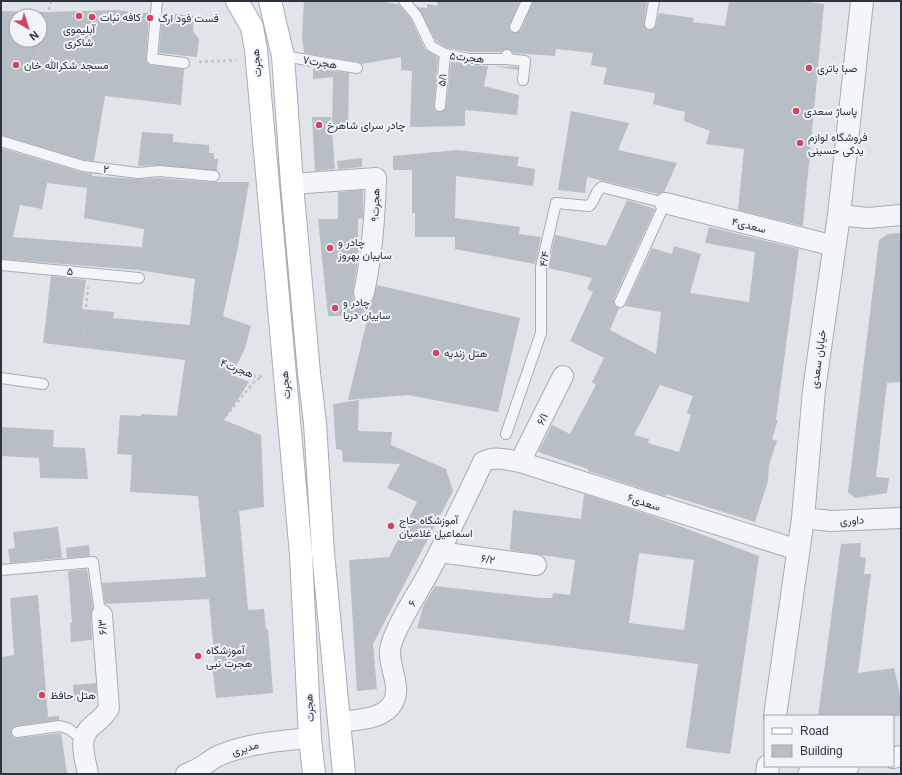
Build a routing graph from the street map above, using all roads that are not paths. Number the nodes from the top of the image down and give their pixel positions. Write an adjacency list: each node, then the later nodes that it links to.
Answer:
1 (157, 1): 12 (lane)
2 (237, 1): 44 (main road, هجرت)
3 (270, 1): 11 (main road)
4 (404, 1): 10 (lane, هجرت۵)
5 (528, 1): 9 (lane)
6 (654, 1): 8 (lane)
7 (862, 1): 20 (street, خیابان سعدی)
8 (650, 24)
9 (515, 27)
10 (445, 54): 14 (lane, هجرت۵); 15 (lane, ۵/۱)
11 (283, 56): 13 (lane, هجرت۷); 18 (main road)
12 (184, 63)
13 (357, 68)
14 (523, 80)
15 (440, 106)
16 (1, 141): 17 (lane, ۲)
17 (214, 176)
18 (292, 184): 25 (street, هجرت۹); 41 (main road)
19 (665, 203): 22 (street, سعدی۴); 26 (lane); 30 (lane, ۴/۴)
20 (839, 215): 21 (street); 22 (street, خیابان سعدی)
21 (901, 215)
22 (834, 246): 33 (street, خیابان سعدی)
23 (1, 265): 24 (lane, ۵)
24 (139, 278)
25 (364, 293)
26 (620, 302)
27 (563, 376): 32 (street, ۶/۱)
28 (1, 378): 29 (lane)
29 (43, 384)
30 (506, 434)
31 (489, 459): 32 (street, سعدی۶); 36 (street, ۶)
32 (520, 462): 35 (street, سعدی۶)
33 (803, 518): 34 (street, داوری); 35 (street, خیابان سعدی)
34 (901, 518)
35 (798, 550): 40 (street, خیابان سعدی)
36 (439, 552): 37 (street, ۶/۲); 41 (street, ۶)
37 (536, 566)
38 (1, 570): 39 (lane, ۶/۳)
39 (102, 615): 43 (street, ۶/۳)
40 (775, 715)
41 (338, 722): 49 (main road)
42 (17, 732): 43 (lane)
43 (82, 738): 46 (street)
44 (310, 738): 47 (street, مدیری); 48 (main road, هجرت)
45 (844, 767): 50 (street)
46 (88, 774)
47 (186, 774)
48 (314, 774)
49 (344, 774)
50 (808, 774)

